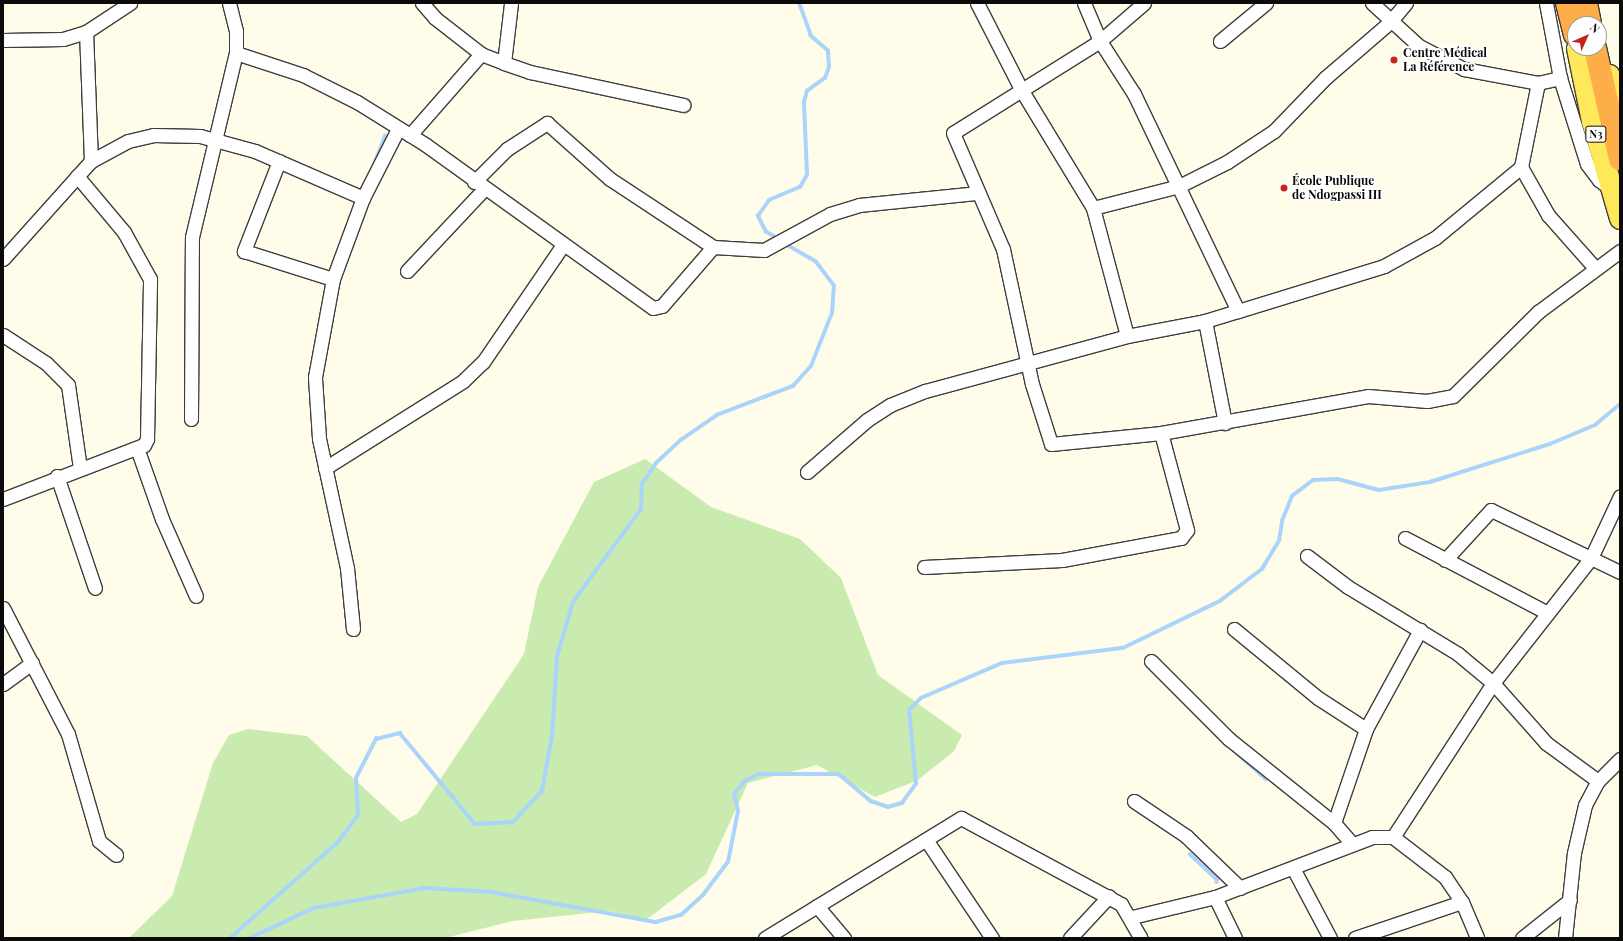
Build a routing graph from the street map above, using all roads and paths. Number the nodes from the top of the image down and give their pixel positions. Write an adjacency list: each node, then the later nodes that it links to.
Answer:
1 (130, 3): 15 (street)
2 (229, 3): 19 (street)
3 (422, 3): 20 (street)
4 (511, 3): 25 (street)
5 (977, 3): 28 (street)
6 (1084, 3): 18 (street)
7 (1144, 3): 18 (street)
8 (1266, 3): 17 (street)
9 (1372, 3): 14 (street)
10 (1406, 3): 14 (street)
11 (1546, 3): 26 (street)
12 (1567, 3): 13 (highway, N3)
13 (1575, 16)
14 (1390, 22): 27 (street); 41 (street)
15 (86, 32): 16 (street); 36 (street)
16 (3, 40)
17 (1220, 40)
18 (1100, 41): 28 (street); 41 (street)
19 (236, 53): 31 (street); 34 (street)
20 (481, 54): 25 (street); 33 (street)
21 (1587, 56): 42 (main road, N3)
22 (1591, 56): 32 (highway, N3)
23 (1597, 56): 32 (highway, N3)
24 (1602, 56): 30 (main road)
25 (504, 63): 29 (street)
26 (1560, 78): 27 (street); 42 (street)
27 (1538, 83): 38 (street)
28 (1022, 91): 44 (street); 46 (street)
29 (684, 105)
30 (1620, 107)
31 (398, 129): 33 (street); 45 (street)
32 (1613, 134): 35 (highway, N3)
33 (410, 135): 40 (street)
34 (214, 139): 36 (street); 37 (street); 60 (street)
35 (1620, 159)
36 (90, 161): 39 (street)
37 (278, 161): 45 (street); 54 (street)
38 (1521, 167): 52 (street); 55 (street)
39 (77, 176): 51 (street); 63 (street)
40 (474, 182): 43 (street); 49 (street)
41 (1179, 186): 46 (street); 55 (street)
42 (1611, 189): 47 (main road, N3)
43 (484, 190): 48 (street); 53 (street)
44 (978, 193): 49 (street); 59 (street)
45 (363, 198): 54 (street)
46 (1093, 208): 58 (street)
47 (1620, 218)
48 (562, 246): 49 (street); 65 (street)
49 (713, 247)
50 (1620, 251): 52 (street)
51 (3, 259)
52 (1595, 268): 61 (street)
53 (407, 271)
54 (333, 279): 65 (street)
55 (1238, 311): 56 (street)
56 (1205, 322): 58 (street); 61 (street)
57 (3, 335): 64 (street)
58 (1127, 336): 59 (street)
59 (1028, 362): 62 (street); 66 (street)
60 (191, 419)
61 (1225, 423): 62 (street)
62 (1161, 433): 74 (street)
63 (137, 448): 64 (street); 77 (street)
64 (80, 468): 67 (street)
65 (325, 468): 80 (street)
66 (807, 472)
67 (57, 476): 69 (street); 76 (street)
68 (1620, 496): 72 (street)
69 (3, 499)
70 (1405, 538): 73 (street)
71 (1307, 556): 82 (street)
72 (1591, 558): 73 (street); 75 (street); 79 (street)
73 (1446, 560): 79 (street)
74 (924, 567)
75 (1620, 572)
76 (95, 588)
77 (196, 596)
78 (3, 608): 84 (street)
79 (1546, 612): 85 (street)
80 (354, 629)
81 (1234, 629): 87 (street)
82 (1420, 630): 85 (street); 87 (street)
83 (1151, 661): 91 (street)
84 (32, 663): 86 (street); 95 (street)
85 (1494, 683): 89 (street); 92 (street)
86 (3, 684)
87 (1366, 729): 91 (street)
88 (1620, 759): 89 (street)
89 (1598, 782): 100 (street)
90 (1134, 801): 97 (street)
91 (1334, 823): 94 (street)
92 (1393, 837): 94 (street); 101 (street)
93 (927, 841): 98 (street); 102 (street); 106 (street)
94 (1352, 844): 96 (street)
95 (116, 855)
96 (1294, 870): 97 (street); 110 (street)
97 (1240, 888): 99 (street)
98 (1109, 896): 103 (street); 107 (street)
99 (1215, 897): 103 (street); 109 (street)
100 (1570, 900): 113 (street); 114 (street)
101 (1462, 902): 111 (street); 112 (street)
102 (817, 906): 104 (street); 105 (street)
103 (1132, 917): 108 (street)
104 (765, 938)
105 (844, 938)
106 (992, 938)
107 (1070, 938)
108 (1141, 938)
109 (1235, 938)
110 (1330, 938)
111 (1355, 938)
112 (1477, 938)
113 (1522, 938)
114 (1565, 938)

